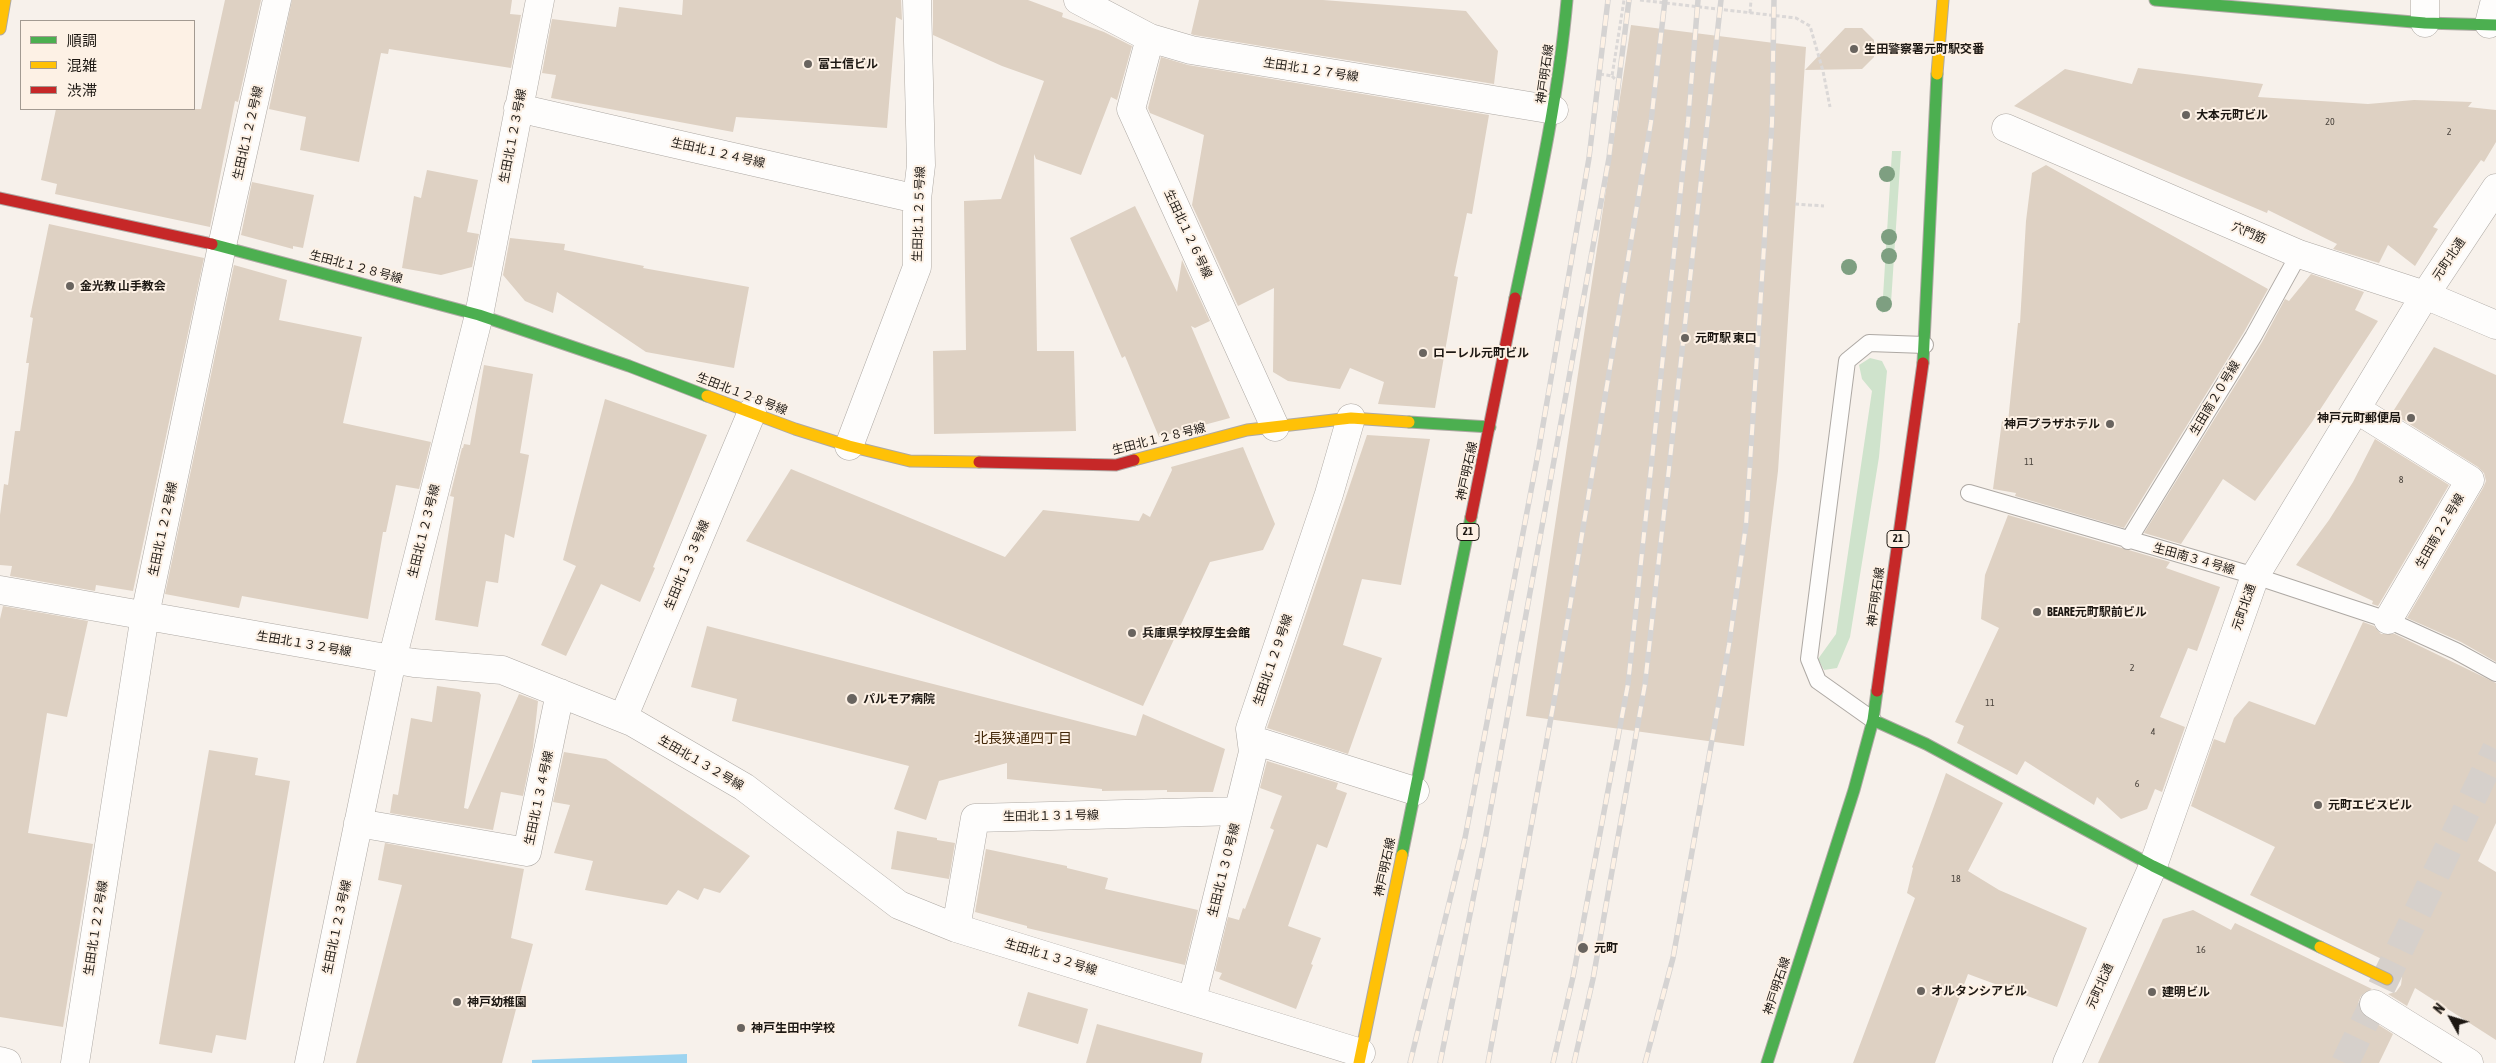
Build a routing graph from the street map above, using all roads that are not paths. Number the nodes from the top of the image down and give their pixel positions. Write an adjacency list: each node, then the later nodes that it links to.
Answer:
1 (5, 0): 11 (street)
2 (277, 0): 19 (street, 生田北１２２号線)
3 (540, 0): 13 (street, 生田北１２３号線)
4 (917, 0): 18 (street, 生田北１２５号線)
5 (1078, 0): 12 (street, 生田北１２７号線)
6 (1567, 0): 14 (street, 神戸明石線 / 21)
7 (1943, 0): 24 (street, 神戸明石線 / 21)
8 (2155, 0): 9 (street)
9 (2425, 11): 10 (street)
10 (2493, 16)
11 (0, 28)
12 (1150, 38): 14 (street, 生田北１２７号線); 28 (street, 生田北１２６号線)
13 (518, 108): 18 (street, 生田北１２４号線); 22 (street, 生田北１２３号線)
14 (1554, 110): 29 (street, 神戸明石線 / 21)
15 (2006, 128): 20 (street, 穴門筋)
16 (2496, 188): 21 (street, 元町北通)
17 (0, 198): 19 (street, 生田北１２８号線)
18 (917, 199): 30 (street, 生田北１２５号線)
19 (222, 246): 22 (street, 生田北１２８号線); 35 (street, 生田北１２２号線)
20 (2299, 254): 21 (street, 穴門筋); 32 (lane, 生田南２０号線)
21 (2425, 296): 23 (street, 穴門筋); 25 (street, 元町北通)
22 (479, 315): 26 (street, 生田北１２８号線); 37 (street, 生田北１２３号線)
23 (2496, 325)
24 (1925, 345): 41 (street, 神戸明石線 / 21); 41 (lane)
25 (2356, 409): 33 (street, 元町北通); 36 (street, 生田南２２号線)
26 (752, 412): 30 (street, 生田北１２８号線); 40 (street, 生田北１３３号線)
27 (1351, 418): 28 (street, 生田北１２８号線); 29 (street, 生田北１２８号線); 42 (street, 生田北１２９号線)
28 (1276, 426): 30 (street, 生田北１２８号線)
29 (1490, 427): 43 (street, 神戸明石線 / 21)
30 (849, 446)
31 (1969, 493): 32 (lane, 生田南３４号線)
32 (2128, 541): 33 (lane, 生田南３４号線)
33 (2255, 576): 36 (lane, 生田南３４号線); 46 (street, 元町北通)
34 (0, 590): 35 (street, 生田北１３２号線)
35 (145, 615): 37 (street, 生田北１３２号線); 54 (street, 生田北１２２号線)
36 (2388, 620): 38 (lane, 生田南３４号線)
37 (392, 660): 39 (street, 生田北１３２号線); 45 (street, 生田北１２３号線)
38 (2496, 673)
39 (560, 693): 40 (street, 生田北１３２号線); 45 (street, 生田北１３４号線)
40 (623, 718): 47 (street, 生田北１３２号線)
41 (1873, 720): 46 (street); 56 (street, 神戸明石線 / 21)
42 (1253, 740): 43 (street); 44 (street, 生田北１３０号線)
43 (1414, 791): 51 (street, 神戸明石線 / 21)
44 (1238, 811): 47 (street, 生田北１３１号線); 49 (street, 生田北１３０号線)
45 (358, 822): 55 (street, 生田北１２３号線)
46 (2153, 866): 48 (street); 57 (street, 元町北通)
47 (956, 928): 49 (street, 生田北１３２号線)
48 (2387, 979)
49 (1192, 1000): 51 (street, 生田北１３２号線)
50 (2374, 1004): 58 (street)
51 (1360, 1058)
52 (0, 1061): 53 (street)
53 (7, 1063)
54 (75, 1063)
55 (309, 1063)
56 (1768, 1063)
57 (2067, 1063)
58 (2469, 1063)

